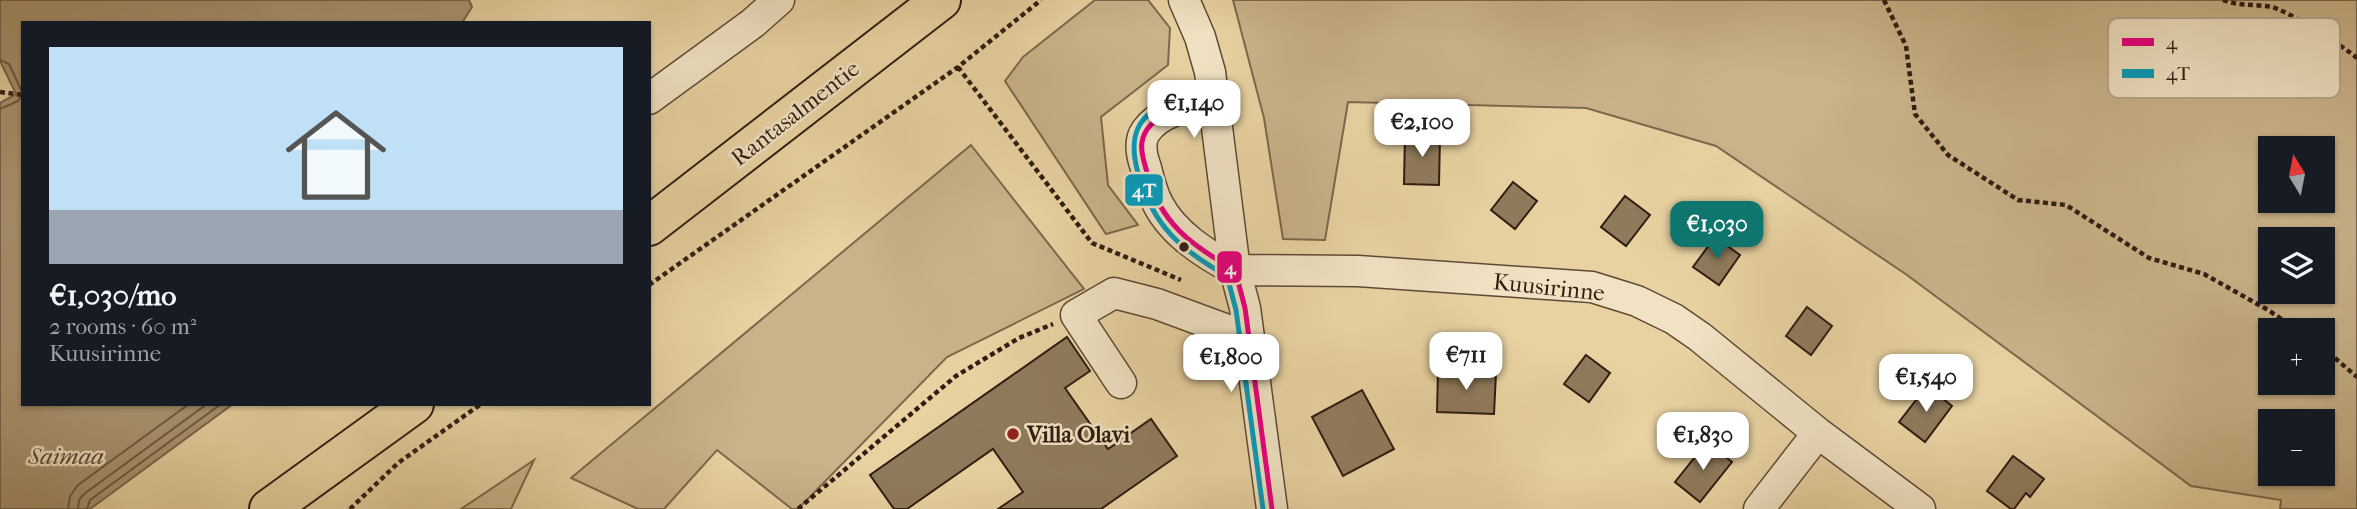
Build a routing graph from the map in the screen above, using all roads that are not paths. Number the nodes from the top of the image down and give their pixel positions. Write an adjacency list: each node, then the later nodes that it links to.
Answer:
1 (779, 0): 4 (street)
2 (940, 0): 6 (highway, Rantasalmentie)
3 (1184, 0): 5 (street)
4 (651, 98)
5 (1213, 101): 7 (street); 7 (street)
6 (651, 224)
7 (1235, 270): 8 (street); 12 (street, Kuusirinne)
8 (1249, 338): 9 (street); 15 (street)
9 (1121, 383)
10 (411, 406): 13 (highway)
11 (421, 406): 14 (highway)
12 (1818, 433): 16 (street); 17 (street, Kuusirinne)
13 (268, 509)
14 (305, 509)
15 (1272, 509)
16 (1759, 509)
17 (1920, 509)

